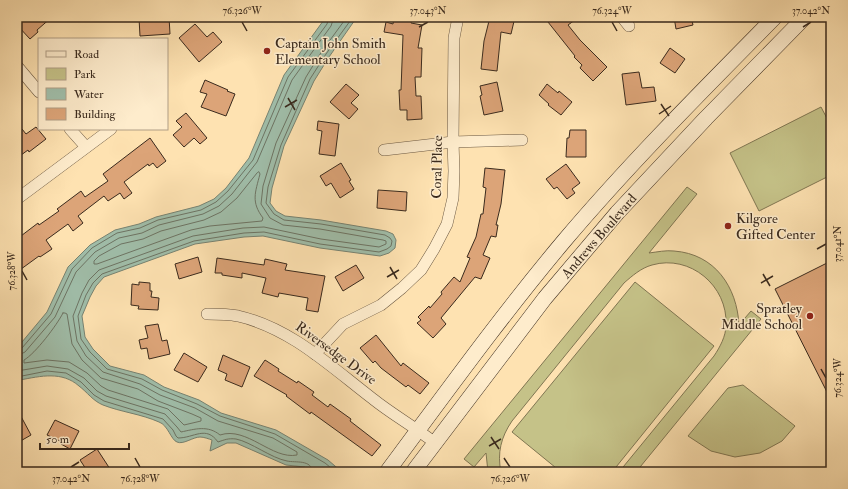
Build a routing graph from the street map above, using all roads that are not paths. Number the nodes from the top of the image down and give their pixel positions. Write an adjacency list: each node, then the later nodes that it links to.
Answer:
1 (458, 17): 11 (street, Coral Place)
2 (622, 17): 5 (street)
3 (775, 17): 17 (street, Andrews Boulevard)
4 (804, 17): 18 (street, Andrews Boulevard)
5 (629, 26)
6 (17, 66): 7 (street)
7 (38, 91)
8 (71, 130): 12 (street)
9 (110, 130): 12 (street)
10 (522, 140): 11 (street)
11 (453, 142): 13 (street); 16 (street, Coral Place)
12 (86, 147): 14 (street)
13 (384, 150)
14 (17, 199)
15 (208, 314): 16 (street, Riversedge Drive)
16 (315, 354): 17 (street, Riversedge Drive)
17 (418, 430): 18 (street, Riversedge Drive); 19 (street, Andrews Boulevard)
18 (435, 443): 20 (street, Andrews Boulevard)
19 (387, 472)
20 (413, 472)

